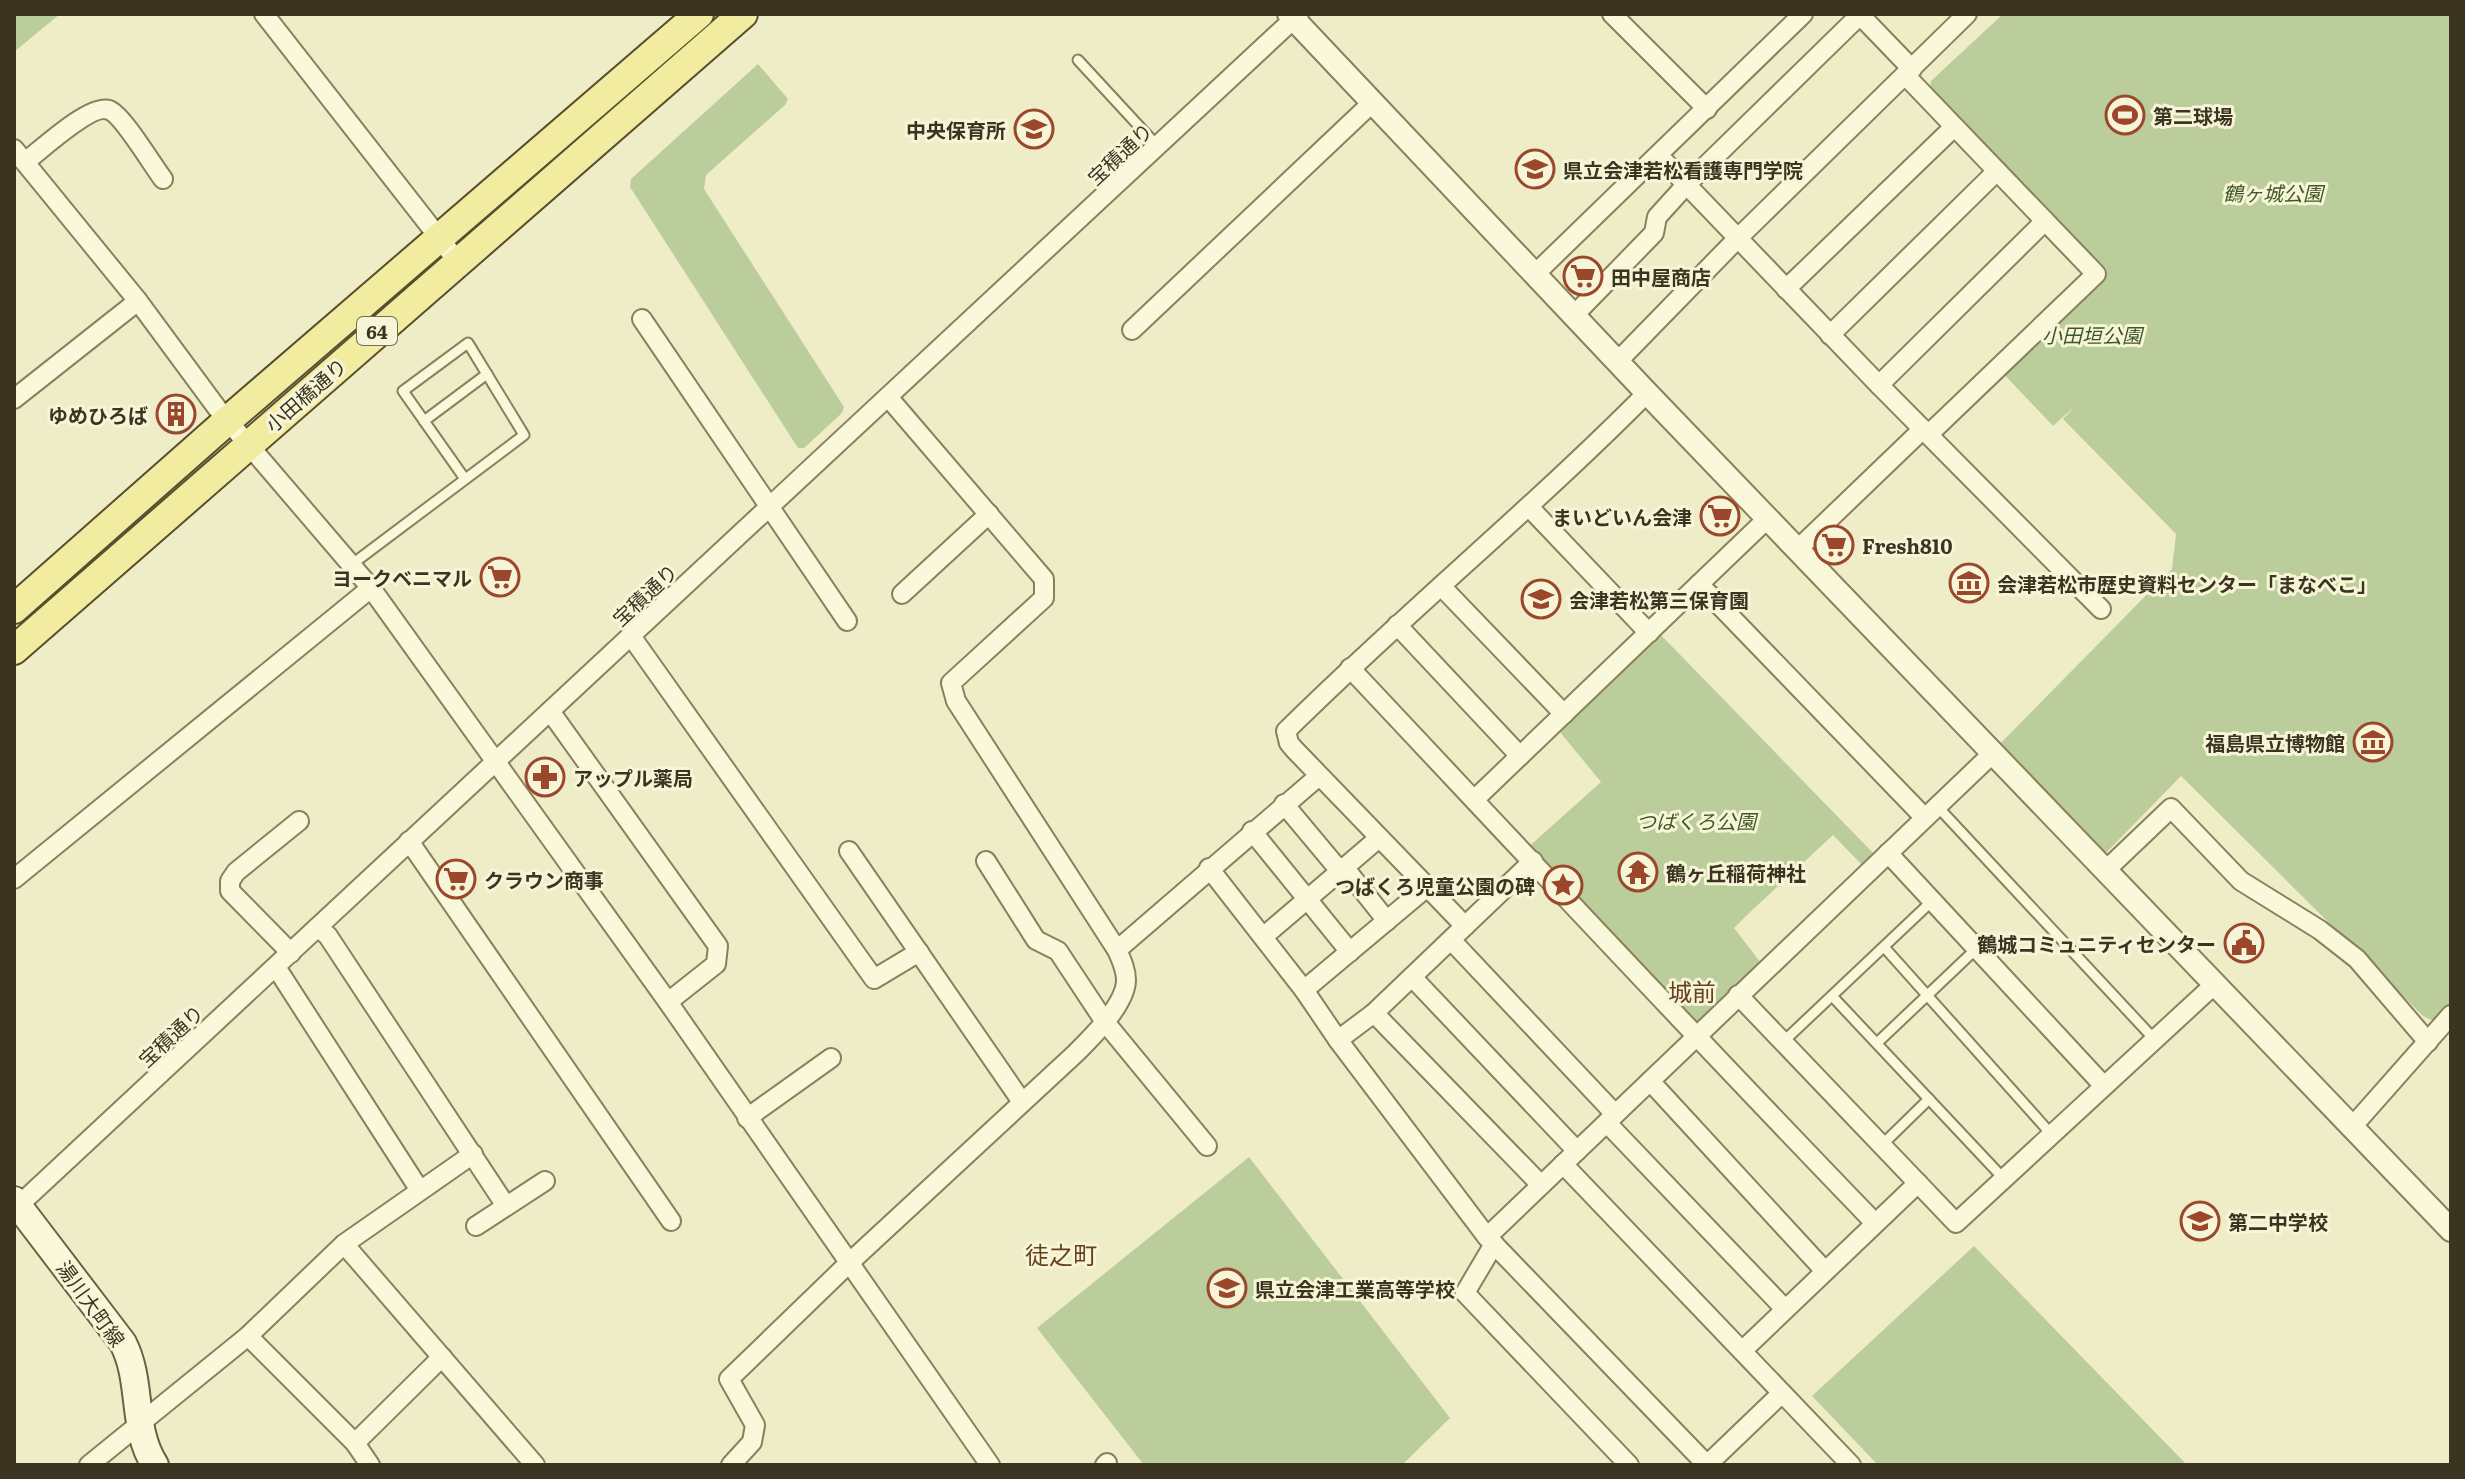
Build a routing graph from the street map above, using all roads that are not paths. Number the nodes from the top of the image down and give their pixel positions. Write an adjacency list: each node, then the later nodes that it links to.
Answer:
1 (264, 14): 21 (street)
2 (699, 14): 21 (main road, 小田橋通り / 64)
3 (743, 14): 23 (main road, 小田橋通り / 64)
4 (1612, 14): 12 (street)
5 (1803, 14): 12 (street)
6 (1859, 14): 10 (street); 19 (street)
7 (1967, 14): 10 (street)
8 (1294, 16): 11 (street); 35 (street, 宝積通り)
9 (1078, 60): 14 (lane)
10 (1908, 72): 13 (street); 22 (street)
11 (1373, 102): 24 (street); 29 (street)
12 (1707, 109): 15 (street)
13 (1954, 127): 17 (street); 25 (street)
14 (1150, 138)
15 (1659, 156): 19 (street); 24 (street)
16 (20, 164): 18 (street); 26 (street)
17 (1997, 171): 20 (street); 30 (street)
18 (163, 179)
19 (1686, 185): 22 (street); 27 (street)
20 (2045, 221): 33 (street); 39 (street)
21 (439, 238): 23 (street); 37 (main road, 小田橋通り / 64)
22 (1737, 239): 25 (street); 31 (street)
23 (458, 262): 40 (main road, 小田橋通り / 64)
24 (1535, 274): 27 (street)
25 (1786, 289): 30 (street)
26 (138, 301): 36 (street); 37 (street)
27 (1573, 314): 31 (street)
28 (642, 319): 42 (street)
29 (1132, 330)
30 (1830, 335): 33 (street)
31 (1618, 361): 34 (street)
32 (487, 374): 38 (lane); 38 (lane); 41 (lane)
33 (1879, 385): 39 (street)
34 (1647, 393): 43 (street); 45 (street)
35 (888, 397): 42 (street, 宝積通り); 44 (street)
36 (14, 399)
37 (227, 421): 40 (street); 52 (main road, 小田橋通り / 64)
38 (424, 421): 41 (lane)
39 (1926, 432): 46 (street); 53 (street)
40 (248, 445): 47 (street); 58 (main road, 小田橋通り / 64)
41 (465, 479): 47 (lane)
42 (770, 505): 54 (street); 57 (street, 宝積通り)
43 (1529, 507): 49 (street); 56 (street)
44 (989, 514): 51 (street); 91 (street)
45 (1768, 518): 46 (street); 48 (street)
46 (1798, 549): 62 (street)
47 (351, 565): 50 (street)
48 (1699, 584): 56 (street); 68 (street)
49 (1441, 586): 55 (street); 61 (street)
50 (371, 588): 64 (street); 80 (street)
51 (902, 594)
52 (14, 609)
53 (2101, 609)
54 (847, 621)
55 (1397, 625): 59 (street); 63 (street)
56 (1649, 633): 61 (street)
57 (631, 636): 60 (street, 宝積通り); 92 (street)
58 (14, 650)
59 (1350, 668): 65 (street); 66 (street)
60 (550, 711): 64 (street, 宝積通り); 102 (street)
61 (1564, 714): 63 (street)
62 (1992, 754): 68 (street); 79 (street)
63 (1520, 756): 66 (street)
64 (497, 761): 72 (street, 宝積通り); 102 (street)
65 (1319, 776): 67 (street); 71 (street)
66 (1474, 800): 76 (street)
67 (1284, 804): 70 (street); 78 (street)
68 (1931, 812): 74 (street); 108 (lane)
69 (299, 821): 94 (street)
70 (1252, 831): 77 (street); 82 (street)
71 (1379, 838): 78 (street); 81 (street)
72 (409, 841): 86 (street, 宝積通り); 132 (street)
73 (849, 851): 92 (street)
74 (1888, 853): 83 (street); 99 (street)
75 (986, 861): 105 (street)
76 (1533, 861): 85 (street); 106 (street)
77 (1209, 868): 87 (street); 91 (street)
78 (1342, 869): 82 (street); 84 (street)
79 (2107, 869): 97 (street); 110 (street)
80 (14, 879)
81 (1427, 887): 84 (street); 85 (street)
82 (1307, 899): 87 (street); 93 (street)
83 (1932, 901): 89 (lane); 90 (street)
84 (1387, 921): 93 (street)
85 (1465, 926): 88 (street)
86 (318, 927): 94 (street, 宝積通り); 123 (street)
87 (1263, 937): 98 (street)
88 (1451, 940): 96 (street); 118 (street)
89 (1884, 947): 100 (lane); 101 (lane)
90 (1976, 949): 101 (lane); 114 (street)
91 (1117, 950): 105 (street)
92 (919, 952): 116 (street)
93 (1350, 952): 98 (street)
94 (291, 953): 95 (street, 宝積通り)
95 (276, 967): 129 (street); 130 (street, 宝積通り)
96 (1412, 977): 103 (street); 124 (street)
97 (2215, 984): 108 (street); 119 (street)
98 (1304, 990): 107 (street)
99 (1738, 995): 106 (street); 109 (street)
100 (1832, 996): 109 (lane); 111 (lane)
101 (1927, 996): 111 (lane); 120 (lane)
102 (668, 1002): 117 (street)
103 (1374, 1013): 107 (street); 128 (street)
104 (2451, 1015): 110 (street)
105 (1105, 1022): 116 (street); 122 (street)
106 (1695, 1037): 113 (street); 133 (street)
107 (1338, 1040): 136 (street)
108 (2155, 1040): 114 (street)
109 (1783, 1042): 121 (street)
110 (2428, 1042): 119 (street)
111 (1877, 1043): 115 (lane)
112 (831, 1058): 117 (street)
113 (1650, 1081): 118 (street); 139 (street)
114 (2104, 1086): 120 (street)
115 (1929, 1099): 121 (lane); 125 (lane)
116 (1022, 1102): 138 (street)
117 (747, 1118): 138 (street)
118 (1611, 1118): 124 (street); 140 (street)
119 (2352, 1127): 135 (street)
120 (2052, 1135): 125 (street)
121 (1882, 1145): 127 (street)
122 (1207, 1146)
123 (473, 1154): 129 (street); 131 (street)
124 (1570, 1158): 128 (street); 142 (street)
125 (2004, 1179): 127 (street)
126 (545, 1181): 131 (street)
127 (1918, 1183): 133 (street)
128 (1541, 1185): 136 (street)
129 (419, 1189): 137 (street)
130 (16, 1202): 145 (main road, 湯川大町線)
131 (506, 1206): 134 (street)
132 (671, 1221)
133 (1875, 1223): 139 (street)
134 (476, 1226)
135 (2451, 1230)
136 (1491, 1240): 153 (street); 154 (street)
137 (344, 1244): 141 (street); 143 (street)
138 (848, 1264): 151 (street); 152 (street)
139 (1825, 1271): 140 (street)
140 (1785, 1309): 142 (street)
141 (248, 1336): 145 (street); 146 (street)
142 (1742, 1351): 144 (street)
143 (442, 1357): 146 (street); 150 (street)
144 (1782, 1393): 154 (street); 155 (street)
145 (141, 1425): 147 (street); 148 (main road, 湯川大町線)
146 (355, 1443): 149 (street)
147 (89, 1465)
148 (155, 1465)
149 (370, 1465)
150 (535, 1465)
151 (731, 1465)
152 (990, 1465)
153 (1629, 1465)
154 (1707, 1465)
155 (1851, 1465)

